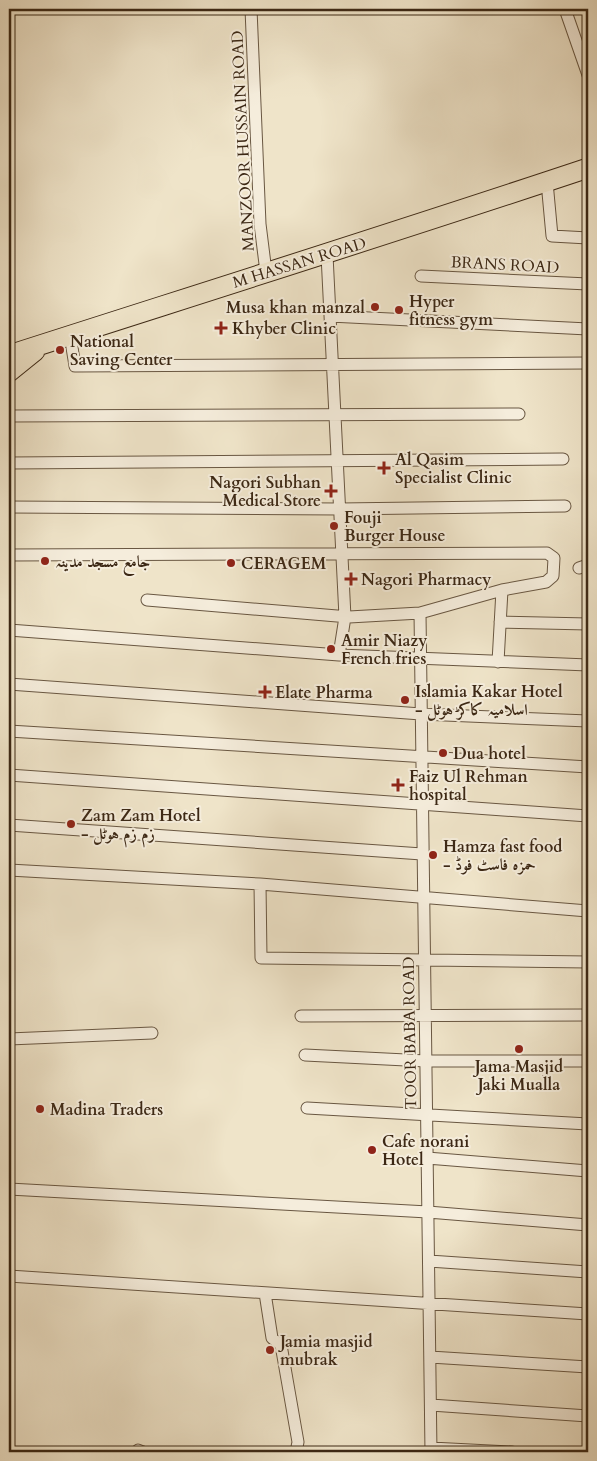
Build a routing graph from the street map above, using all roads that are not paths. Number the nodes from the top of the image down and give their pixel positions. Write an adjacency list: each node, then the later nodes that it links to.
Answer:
1 (251, 9): 8 (street, MANZOOR HUSSAIN ROAD)
2 (565, 9): 3 (street)
3 (588, 75)
4 (588, 168): 5 (main road, M HASSAN ROAD)
5 (547, 182): 6 (street); 7 (main road, M HASSAN ROAD)
6 (588, 238)
7 (327, 255): 8 (main road, M HASSAN ROAD); 11 (street)
8 (266, 272): 13 (main road, M HASSAN ROAD)
9 (421, 276): 10 (street, BRANS ROAD)
10 (588, 284)
11 (330, 316): 12 (street); 17 (street)
12 (588, 329)
13 (70, 335): 14 (main road, M HASSAN ROAD); 17 (street)
14 (47, 343): 15 (main road, M HASSAN ROAD); 18 (main road)
15 (9, 355)
16 (588, 363): 17 (street)
17 (332, 364): 19 (street)
18 (9, 372)
19 (335, 413): 20 (street); 21 (street); 23 (street)
20 (519, 414)
21 (9, 416)
22 (563, 459): 23 (street)
23 (338, 462): 24 (street); 27 (street)
24 (9, 463)
25 (565, 506): 27 (street)
26 (9, 507): 27 (street)
27 (340, 509): 28 (street)
28 (342, 554): 29 (street); 30 (street); 33 (street)
29 (9, 555)
30 (502, 590): 32 (street); 34 (street)
31 (148, 600): 33 (street)
32 (420, 613): 33 (street); 38 (street, TOOR BABA ROAD)
33 (346, 617): 37 (street)
34 (500, 622): 35 (street); 39 (street)
35 (588, 624)
36 (9, 630): 37 (street)
37 (339, 656): 38 (street)
38 (421, 660): 39 (street); 42 (street, TOOR BABA ROAD)
39 (498, 662): 40 (street)
40 (588, 665)
41 (9, 684): 42 (street)
42 (421, 714): 43 (street); 45 (street, TOOR BABA ROAD)
43 (588, 721)
44 (9, 731): 45 (street)
45 (422, 757): 46 (street); 48 (street, TOOR BABA ROAD)
46 (588, 767)
47 (9, 774): 48 (street)
48 (422, 804): 49 (street); 51 (street, TOOR BABA ROAD)
49 (588, 816)
50 (9, 825): 51 (street)
51 (422, 854): 54 (street, TOOR BABA ROAD)
52 (9, 870): 53 (street)
53 (260, 884): 54 (street); 56 (street)
54 (423, 896): 55 (street); 56 (street, TOOR BABA ROAD)
55 (588, 911)
56 (425, 960): 57 (street); 60 (street, TOOR BABA ROAD)
57 (588, 962)
58 (588, 1015): 60 (street)
59 (301, 1016): 60 (street)
60 (426, 1016): 64 (street, TOOR BABA ROAD)
61 (152, 1033): 62 (street)
62 (9, 1039)
63 (305, 1055): 64 (street)
64 (426, 1061): 65 (street); 67 (street, TOOR BABA ROAD)
65 (588, 1061)
66 (307, 1108): 67 (street)
67 (427, 1116): 68 (street); 69 (street, TOOR BABA ROAD)
68 (588, 1124)
69 (427, 1158): 70 (street); 72 (street, TOOR BABA ROAD)
70 (588, 1171)
71 (9, 1189): 72 (street)
72 (428, 1212): 73 (street); 74 (street, TOOR BABA ROAD)
73 (588, 1224)
74 (429, 1261): 75 (street); 78 (street, TOOR BABA ROAD)
75 (588, 1272)
76 (9, 1276): 77 (street)
77 (264, 1294): 78 (street); 85 (street)
78 (430, 1305): 79 (street); 80 (street, TOOR BABA ROAD)
79 (588, 1314)
80 (430, 1356): 81 (street); 82 (street, TOOR BABA ROAD)
81 (588, 1367)
82 (431, 1405): 83 (street); 84 (street, TOOR BABA ROAD)
83 (588, 1416)
84 (431, 1450): 86 (street)
85 (297, 1452)
86 (512, 1452)

